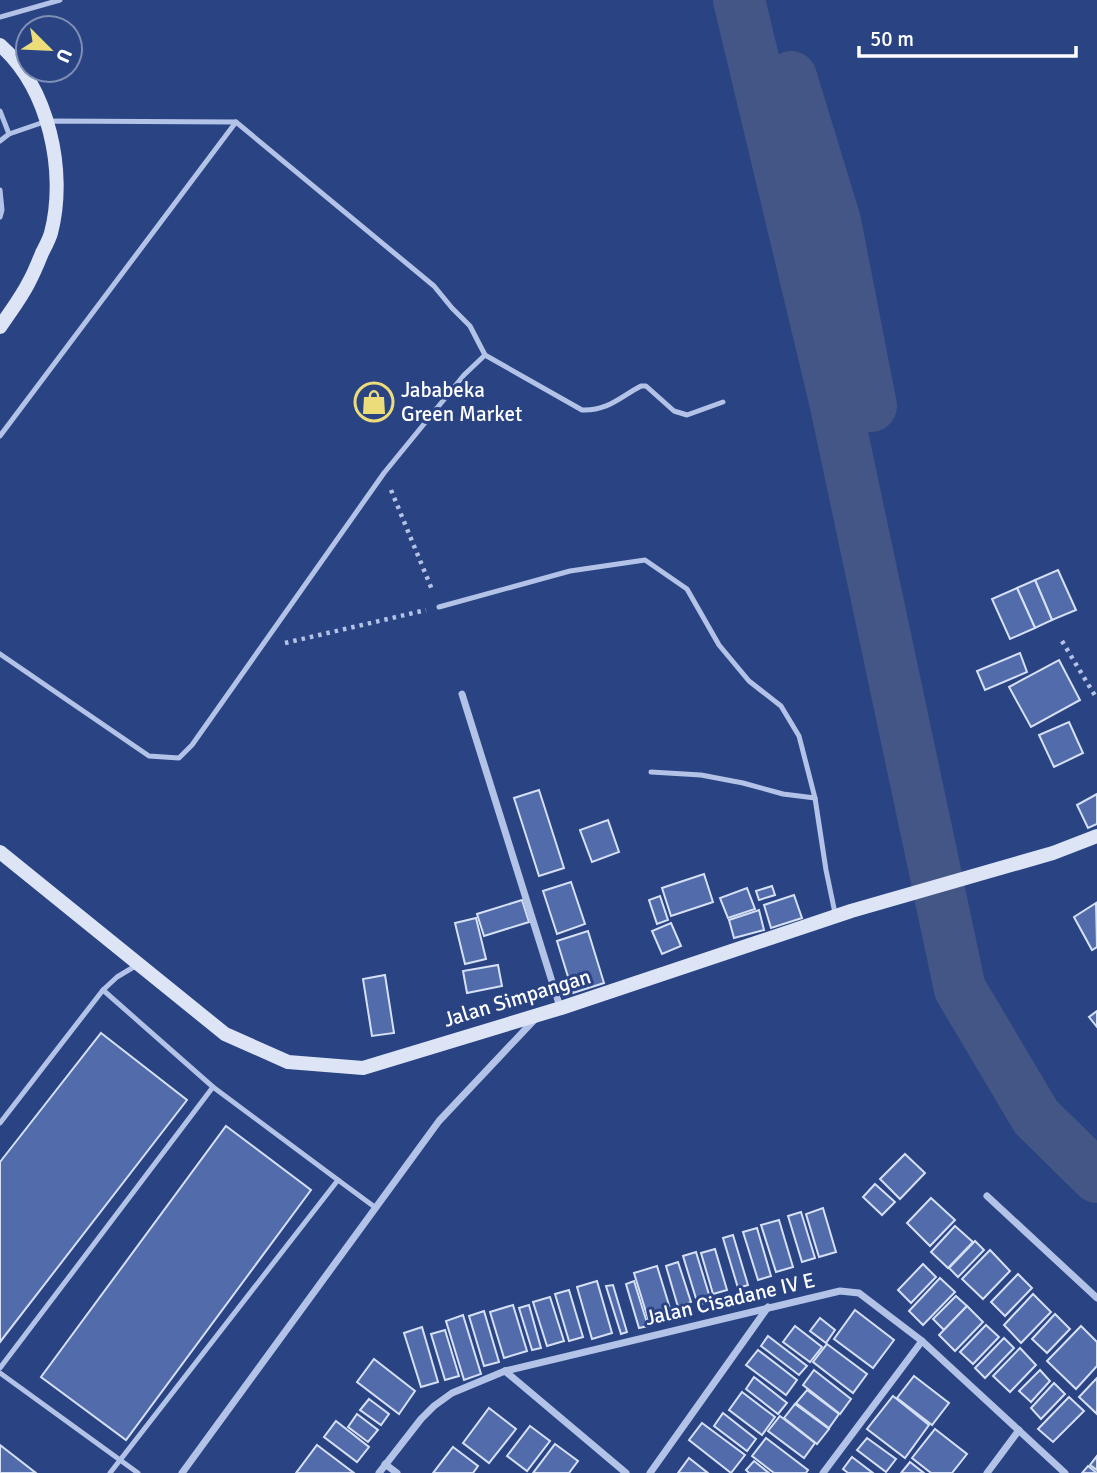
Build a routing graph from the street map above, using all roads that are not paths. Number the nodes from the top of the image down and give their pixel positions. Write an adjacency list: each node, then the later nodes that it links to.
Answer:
1 (29, 0): 3 (lane)
2 (60, 0): 3 (lane)
3 (34, 7): 4 (lane)
4 (0, 16)
5 (0, 46): 7 (street)
6 (0, 111): 9 (lane)
7 (47, 121): 8 (lane); 9 (lane); 13 (street)
8 (236, 122): 14 (lane); 16 (lane)
9 (9, 134): 10 (lane)
10 (0, 141)
11 (0, 190): 12 (lane)
12 (0, 217)
13 (0, 327)
14 (485, 355): 15 (lane); 18 (lane)
15 (723, 402)
16 (0, 436)
17 (439, 607): 21 (lane)
18 (0, 654)
19 (462, 694): 27 (street)
20 (651, 772): 21 (lane)
21 (816, 798): 24 (lane)
22 (1097, 836): 24 (street, Jalan Simpangan)
23 (0, 852): 25 (street, Jalan Simpangan)
24 (836, 917): 27 (street, Jalan Simpangan)
25 (138, 964): 26 (lane); 28 (street, Jalan Simpangan)
26 (103, 990): 29 (lane); 30 (lane)
27 (561, 1008): 28 (street, Jalan Simpangan)
28 (539, 1015): 33 (street)
29 (213, 1087): 31 (lane); 37 (lane)
30 (0, 1123)
31 (338, 1180): 33 (lane); 40 (lane)
32 (987, 1196): 34 (street)
33 (376, 1208): 44 (street)
34 (1097, 1298)
35 (768, 1307): 36 (street, Jalan Cisadane IV E); 38 (street, Jalan Cisadane IV E); 48 (street)
36 (922, 1340): 39 (street, Jalan Cisadane IV E); 49 (street)
37 (0, 1371): 40 (lane)
38 (505, 1371): 41 (street, Jalan Cisadane IV E); 47 (street)
39 (1019, 1430): 50 (street); 51 (street, Jalan Cisadane IV E)
40 (121, 1461): 42 (lane); 43 (lane)
41 (385, 1464): 45 (street, Jalan Cisadane IV E); 46 (street)
42 (110, 1473)
43 (138, 1473)
44 (182, 1473)
45 (379, 1473)
46 (397, 1473)
47 (626, 1473)
48 (650, 1473)
49 (822, 1473)
50 (987, 1473)
51 (1065, 1473)

